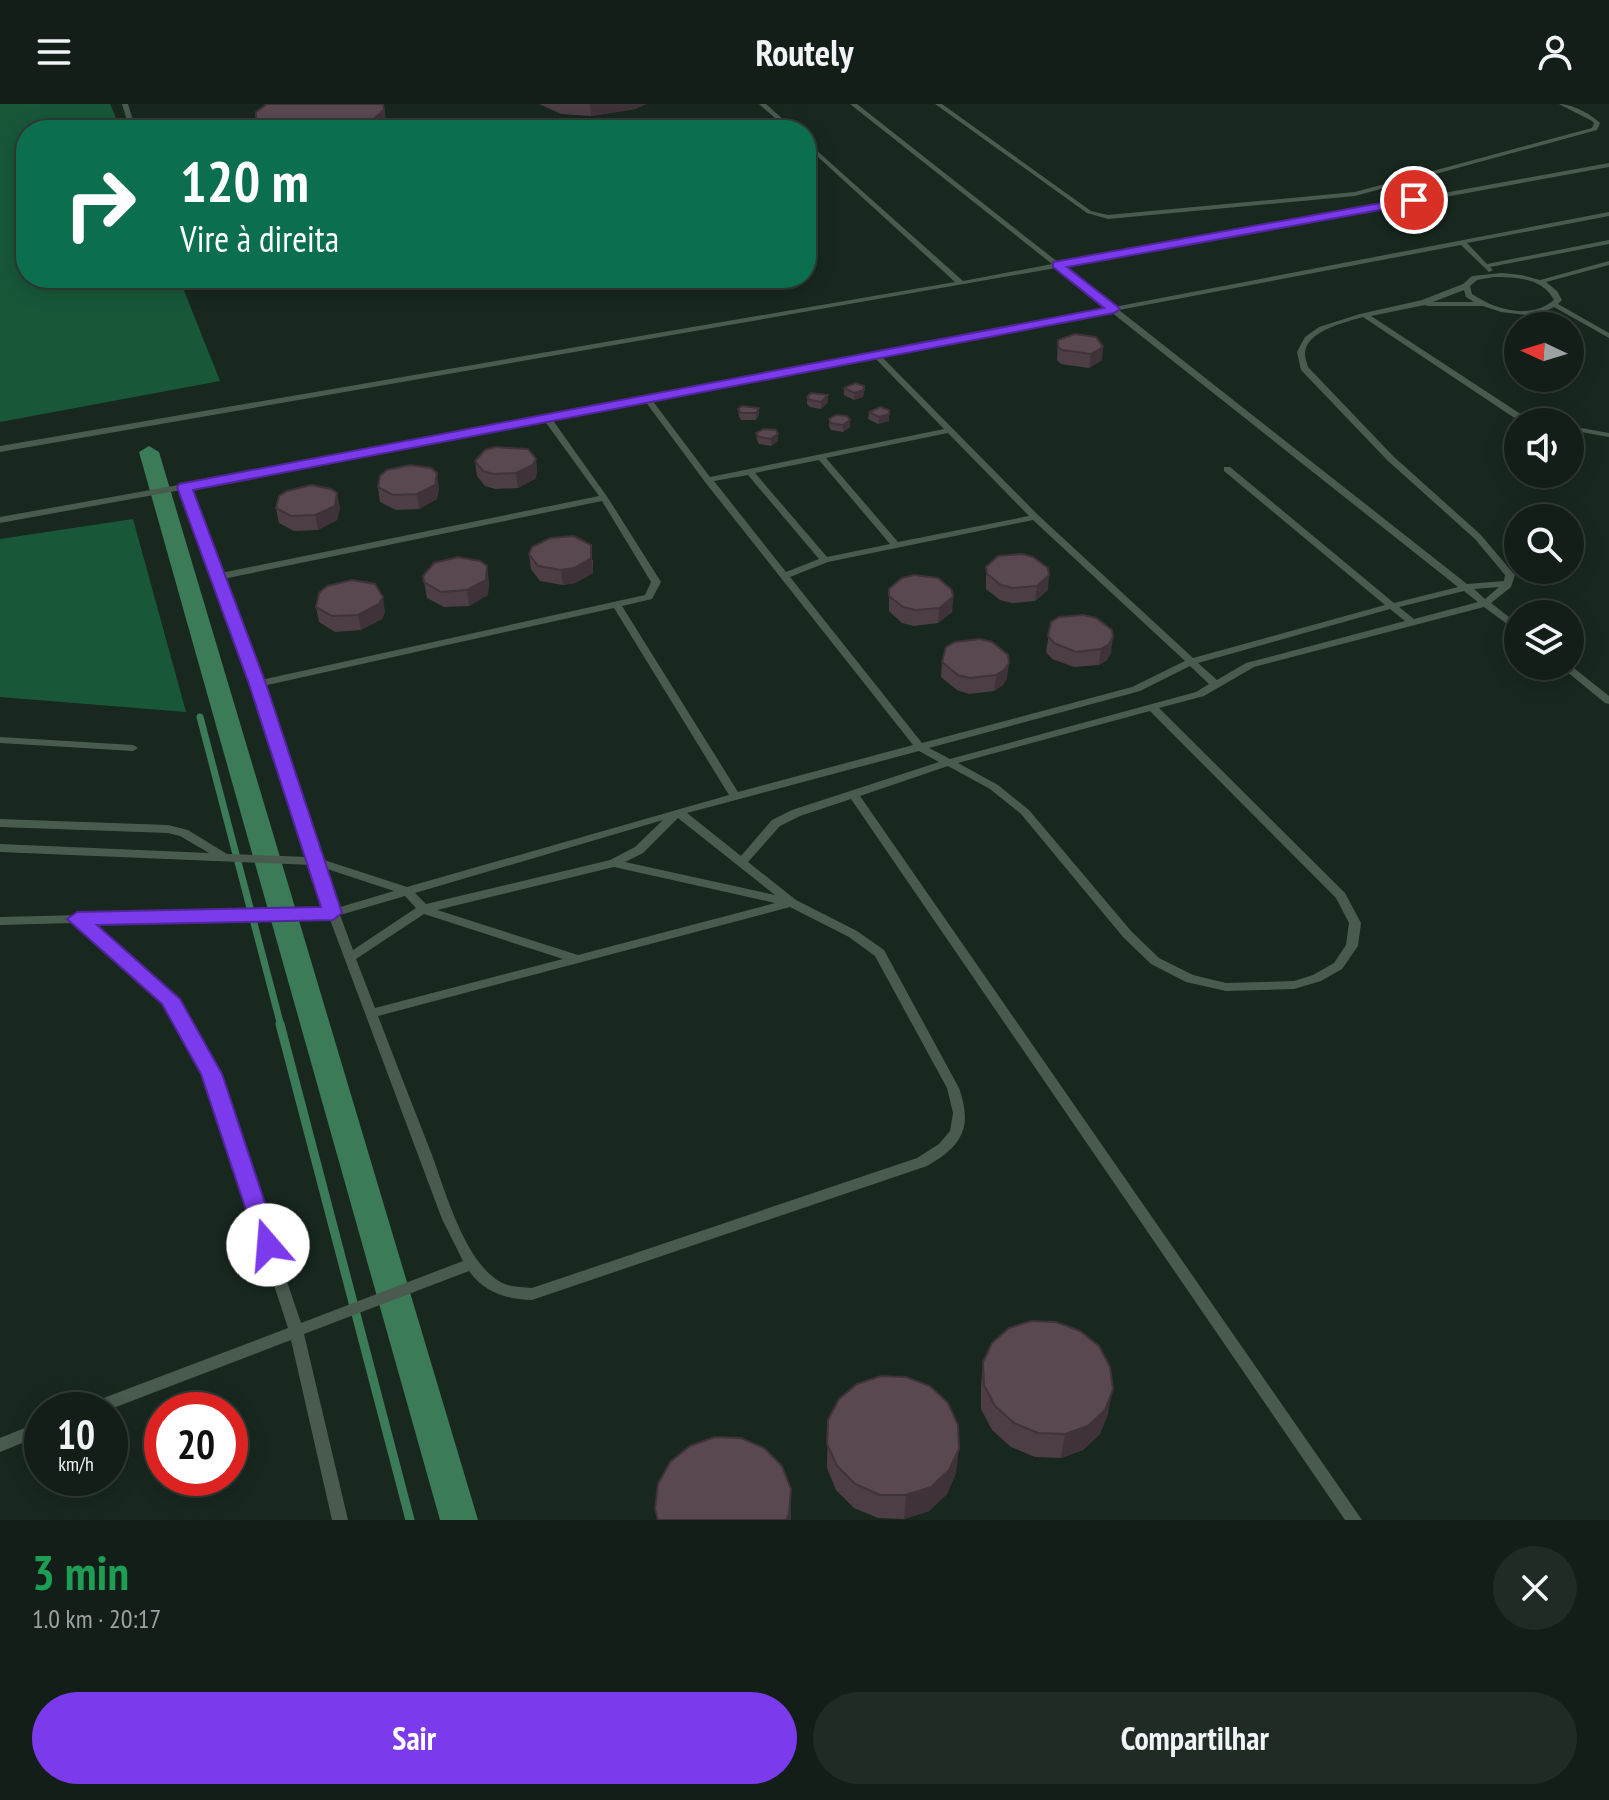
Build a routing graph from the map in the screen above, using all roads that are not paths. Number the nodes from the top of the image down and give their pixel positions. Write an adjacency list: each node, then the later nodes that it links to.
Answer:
1 (762, 104): 5 (lane)
2 (853, 104): 15 (lane)
3 (938, 104): 9 (lane)
4 (1562, 104): 9 (lane)
5 (780, 119): 6 (lane)
6 (773, 120)
7 (816, 152): 19 (lane)
8 (1609, 165): 10 (lane)
9 (1355, 194): 10 (lane)
10 (1386, 205): 15 (lane)
11 (1609, 214): 12 (lane)
12 (1462, 242): 16 (lane); 24 (lane)
13 (1609, 242): 16 (lane)
14 (1609, 263): 18 (lane)
15 (1057, 265): 19 (lane); 24 (lane)
16 (1486, 266): 17 (lane)
17 (1494, 275): 18 (lane); 20 (lane)
18 (1539, 282): 23 (lane)
19 (961, 283): 34 (lane)
20 (1466, 286): 21 (lane); 22 (lane)
21 (1419, 304): 22 (lane); 25 (lane)
22 (1484, 304): 23 (lane)
23 (1555, 305): 26 (lane)
24 (1114, 309): 27 (lane); 49 (lane)
25 (1366, 316): 29 (lane); 45 (lane)
26 (1609, 336)
27 (875, 354): 28 (lane); 31 (lane)
28 (647, 398): 30 (lane); 38 (lane)
29 (1505, 408)
30 (546, 417): 39 (lane); 40 (lane)
31 (949, 430): 35 (lane); 41 (lane)
32 (1584, 431): 33 (lane)
33 (1609, 435)
34 (0, 449)
35 (822, 458): 37 (lane); 43 (lane)
36 (1227, 469): 52 (lane)
37 (751, 473): 38 (lane); 44 (lane)
38 (708, 480): 46 (lane)
39 (184, 487): 42 (lane); 47 (lane)
40 (604, 498): 47 (lane); 51 (lane)
41 (1035, 517): 43 (lane); 55 (lane)
42 (0, 520)
43 (894, 543): 44 (lane)
44 (825, 560): 46 (lane)
45 (1504, 568)
46 (785, 576): 62 (lane)
47 (217, 577): 57 (lane)
48 (1508, 584): 49 (lane); 50 (lane)
49 (1468, 587): 50 (lane); 52 (lane)
50 (1486, 603): 53 (lane); 54 (lane)
51 (617, 605): 57 (lane); 66 (lane)
52 (1391, 606): 54 (lane); 55 (lane)
53 (1504, 618)
54 (1410, 621): 58 (lane)
55 (1191, 662): 58 (lane); 62 (lane)
56 (1583, 680): 59 (lane)
57 (257, 684): 71 (lane)
58 (1216, 685): 60 (lane)
59 (1609, 701)
60 (1153, 708): 64 (lane); 64 (lane)
61 (0, 740): 63 (lane)
62 (920, 747): 64 (lane); 66 (lane)
63 (133, 748)
64 (947, 763): 65 (lane)
65 (853, 794): 72 (lane); 89 (lane)
66 (735, 796): 67 (lane)
67 (678, 812): 72 (lane); 73 (lane); 74 (lane)
68 (0, 823): 70 (lane)
69 (0, 848): 70 (lane)
70 (225, 858): 71 (lane)
71 (316, 861): 74 (lane); 77 (lane)
72 (743, 861): 75 (lane)
73 (614, 863): 75 (lane); 76 (lane)
74 (408, 892): 76 (lane); 77 (lane)
75 (792, 903): 81 (lane); 83 (lane)
76 (423, 909): 80 (lane); 81 (lane)
77 (333, 913): 78 (lane); 80 (lane)
78 (77, 919): 79 (lane); 84 (lane)
79 (0, 921)
80 (349, 958): 82 (lane)
81 (577, 959): 82 (lane)
82 (370, 1014): 83 (lane)
83 (471, 1264): 84 (lane)
84 (296, 1331): 85 (lane); 88 (lane)
85 (128, 1395)
86 (24, 1435): 87 (lane)
87 (0, 1445)
88 (340, 1520)
89 (1354, 1520)

